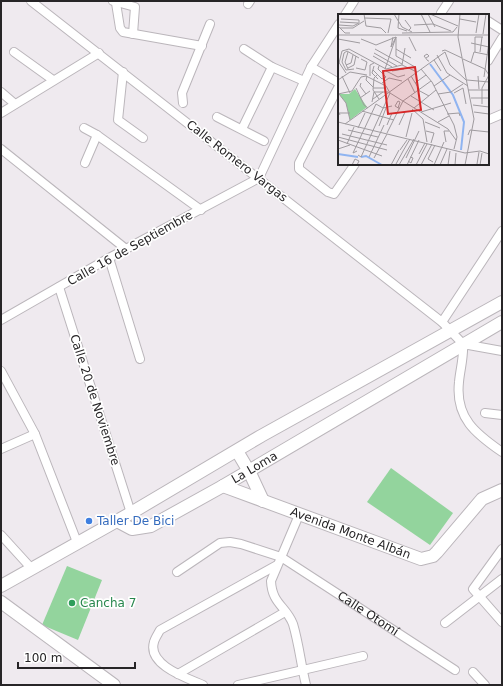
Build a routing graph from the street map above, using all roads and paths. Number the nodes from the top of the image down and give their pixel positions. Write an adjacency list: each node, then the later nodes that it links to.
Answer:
1 (31, 1): 16 (street, Calle Romero Vargas)
2 (354, 1): 6 (street)
3 (449, 1): 5 (street)
4 (114, 2): 11 (street); 11 (street)
5 (442, 13)
6 (345, 14)
7 (489, 23): 10 (street)
8 (210, 24): 13 (street)
9 (338, 26): 19 (street)
10 (502, 30)
11 (133, 34): 13 (street)
12 (502, 38): 17 (street)
13 (202, 46): 26 (street)
14 (244, 49): 18 (street)
15 (14, 52): 21 (street)
16 (99, 53): 20 (street, Calle Romero Vargas); 21 (street)
17 (489, 59)
18 (272, 67): 22 (street); 33 (street)
19 (311, 67): 22 (street); 23 (street)
20 (123, 72): 35 (street); 40 (street, Calle Romero Vargas)
21 (53, 80): 27 (street)
22 (304, 81): 40 (street)
23 (338, 84)
24 (338, 87): 39 (street)
25 (1, 92): 27 (street)
26 (183, 103)
27 (15, 104): 28 (street)
28 (1, 113)
29 (502, 114): 31 (street)
30 (218, 117): 33 (street)
31 (489, 120)
32 (84, 128): 34 (street)
33 (242, 129): 36 (street)
34 (97, 135): 38 (street); 41 (street)
35 (143, 138)
36 (264, 141)
37 (1, 149): 43 (street)
38 (85, 163)
39 (354, 165)
40 (259, 178): 41 (street, Calle 16 de Septiembre); 49 (street, Calle Romero Vargas)
41 (201, 210): 43 (street, Calle 16 de Septiembre)
42 (502, 231): 49 (street)
43 (126, 249): 44 (street, Calle 16 de Septiembre)
44 (109, 258): 45 (street, Calle 16 de Septiembre); 52 (street)
45 (59, 287): 47 (street, Calle 16 de Septiembre); 66 (street, Calle 20 de Noviembre)
46 (502, 302): 49 (street)
47 (1, 320)
48 (502, 322): 50 (street, La Loma)
49 (446, 326): 50 (street, Calle Romero Vargas); 54 (street)
50 (463, 344): 51 (street); 55 (street, La Loma); 61 (street)
51 (502, 351)
52 (140, 359)
53 (1, 371): 58 (street)
54 (338, 393): 55 (street); 60 (street)
55 (347, 412): 62 (street, La Loma)
56 (485, 413): 57 (street)
57 (502, 415)
58 (35, 434): 59 (street); 70 (street)
59 (1, 449)
60 (237, 451): 62 (street); 66 (street)
61 (502, 452)
62 (249, 470): 63 (street, La Loma); 65 (street)
63 (223, 486): 65 (street, Avenida Monte Albán); 68 (street, La Loma)
64 (502, 490): 67 (street, Avenida Monte Albán)
65 (263, 501): 67 (street, Avenida Monte Albán)
66 (131, 513): 68 (street)
67 (299, 515): 72 (street)
68 (116, 521): 70 (street)
69 (1, 535): 73 (street)
70 (77, 542): 73 (street)
71 (502, 549): 77 (street)
72 (279, 561): 74 (street, Calle Otomí); 79 (street); 84 (street, Calle Otomí); 86 (street)
73 (32, 569): 76 (street)
74 (177, 572)
75 (502, 579): 77 (street)
76 (1, 586)
77 (480, 596): 80 (street); 81 (street)
78 (1, 602): 87 (street)
79 (285, 612): 83 (street); 86 (street)
80 (502, 622)
81 (446, 623)
82 (363, 656): 83 (street)
83 (302, 670): 89 (street); 90 (street)
84 (454, 670)
85 (473, 672): 91 (street)
86 (178, 674): 88 (street)
87 (114, 685)
88 (203, 685)
89 (238, 685)
90 (306, 685)
91 (485, 685)

